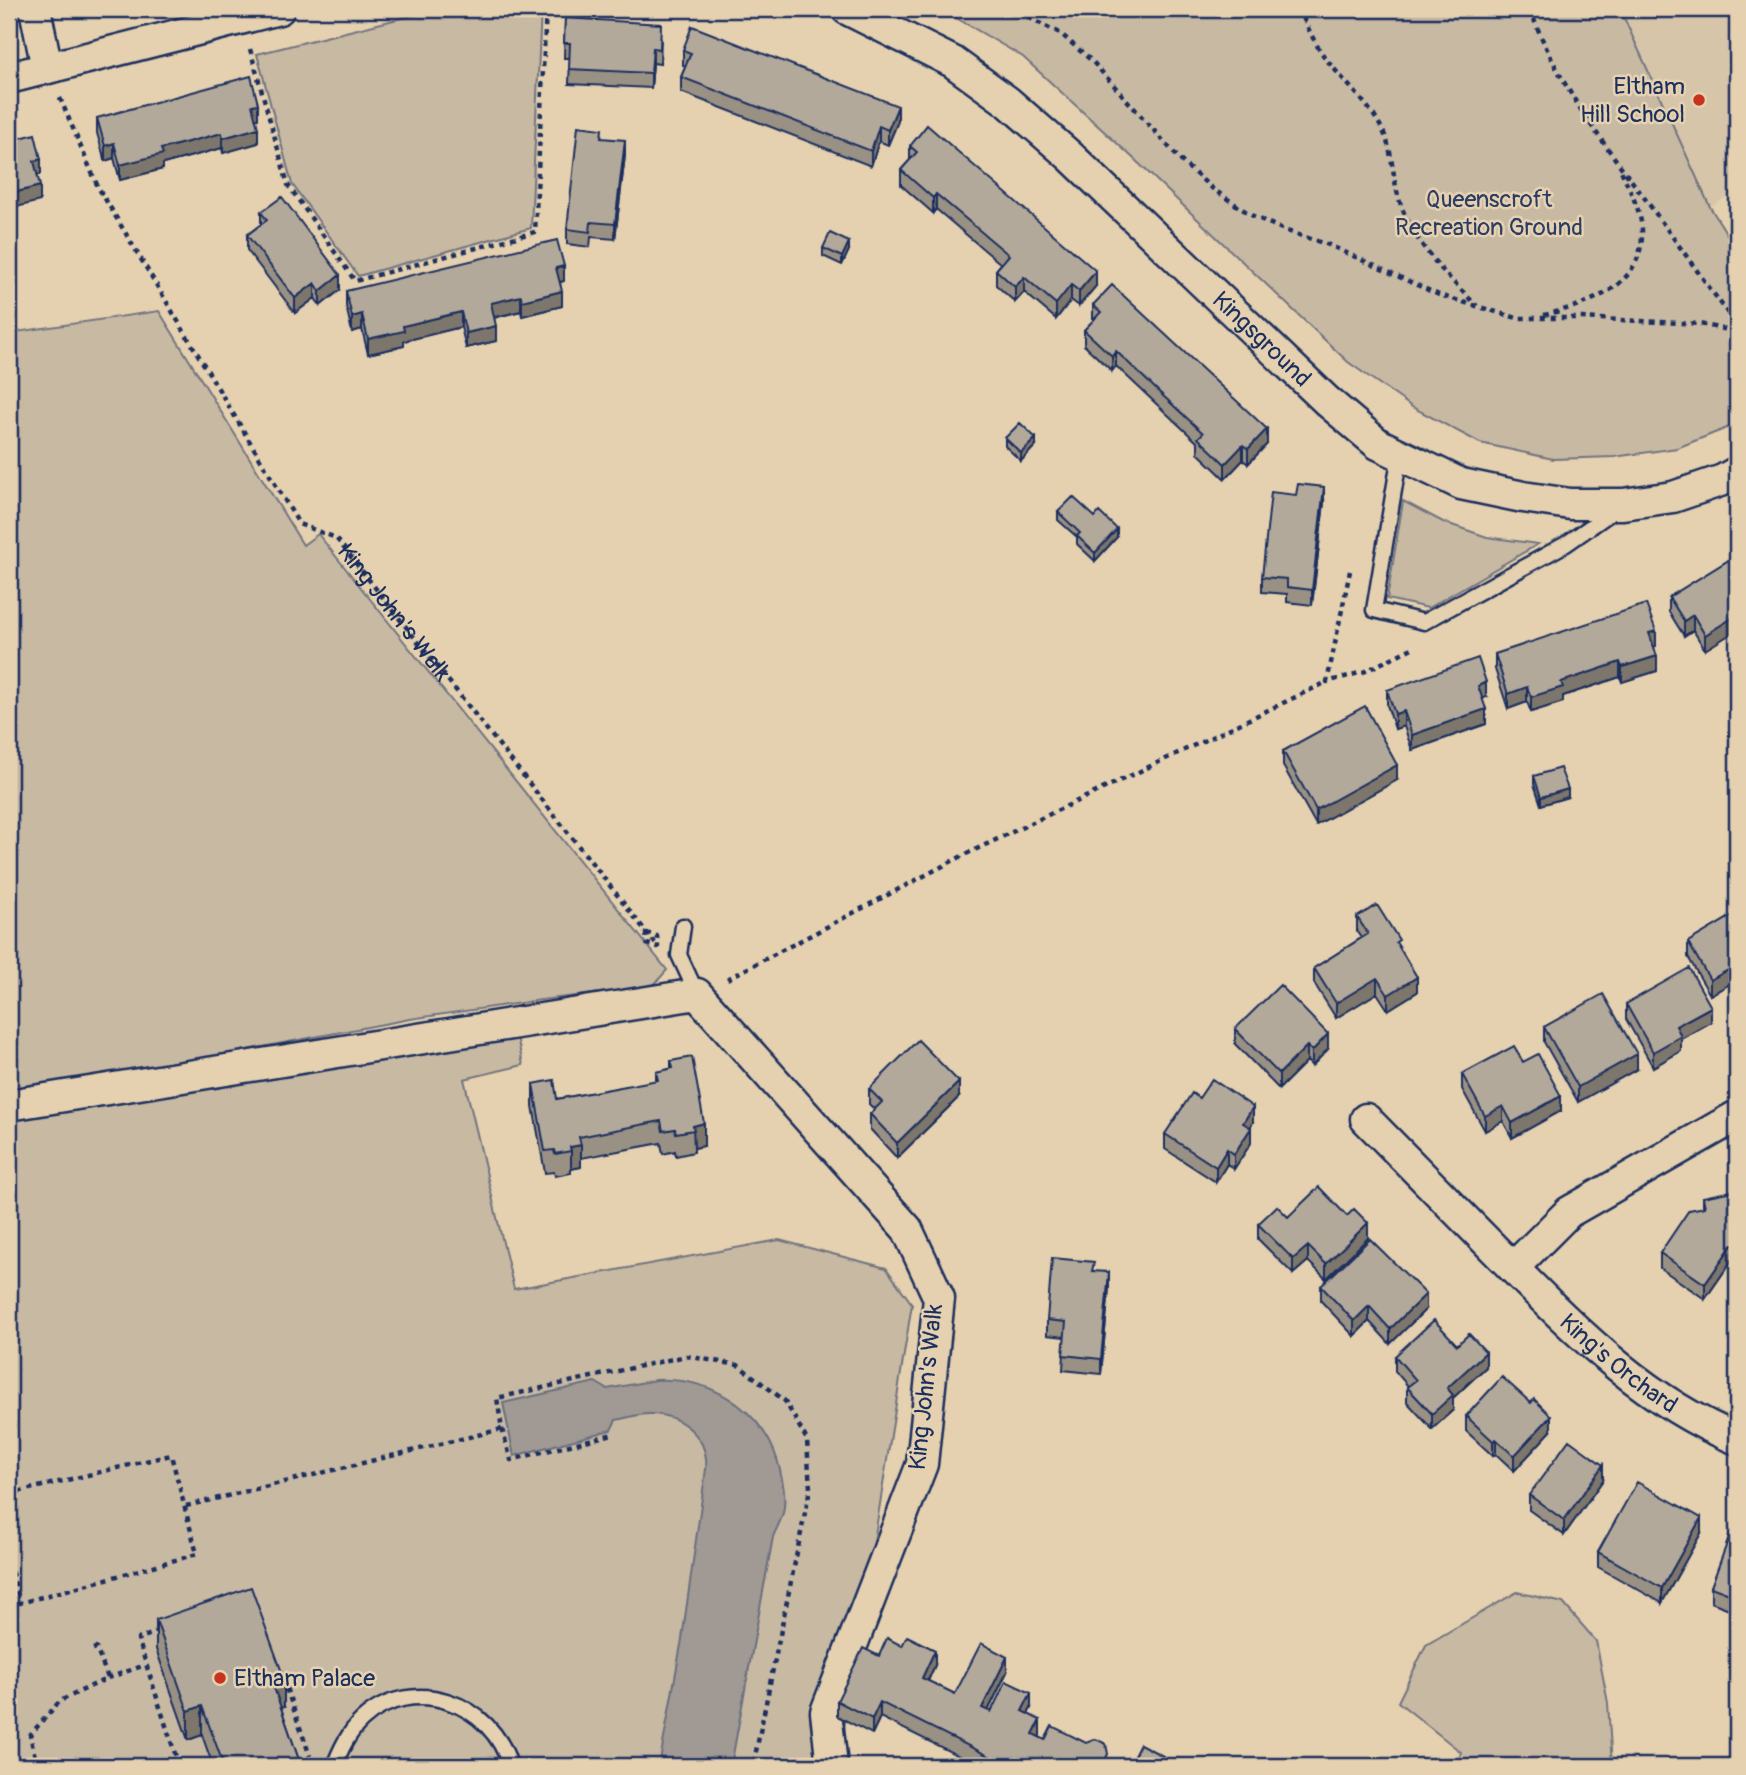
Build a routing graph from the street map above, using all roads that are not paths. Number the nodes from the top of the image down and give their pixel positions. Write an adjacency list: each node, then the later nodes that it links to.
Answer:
1 (35, 9): 4 (street)
2 (279, 9): 4 (street)
3 (847, 9): 6 (street, Kingsground)
4 (47, 68): 5 (street)
5 (9, 78)
6 (1400, 454): 8 (street, Kingsground); 8 (lane)
7 (1737, 472): 8 (street, Kingsground)
8 (1623, 504)
9 (683, 926): 10 (lane)
10 (696, 994): 11 (street); 18 (street, King John's Walk)
11 (9, 1105)
12 (1737, 1116): 14 (street)
13 (1366, 1119): 14 (street, King's Orchard)
14 (1513, 1268): 15 (street, King's Orchard)
15 (1737, 1438)
16 (334, 1766): 17 (lane)
17 (510, 1766)
18 (832, 1766)

